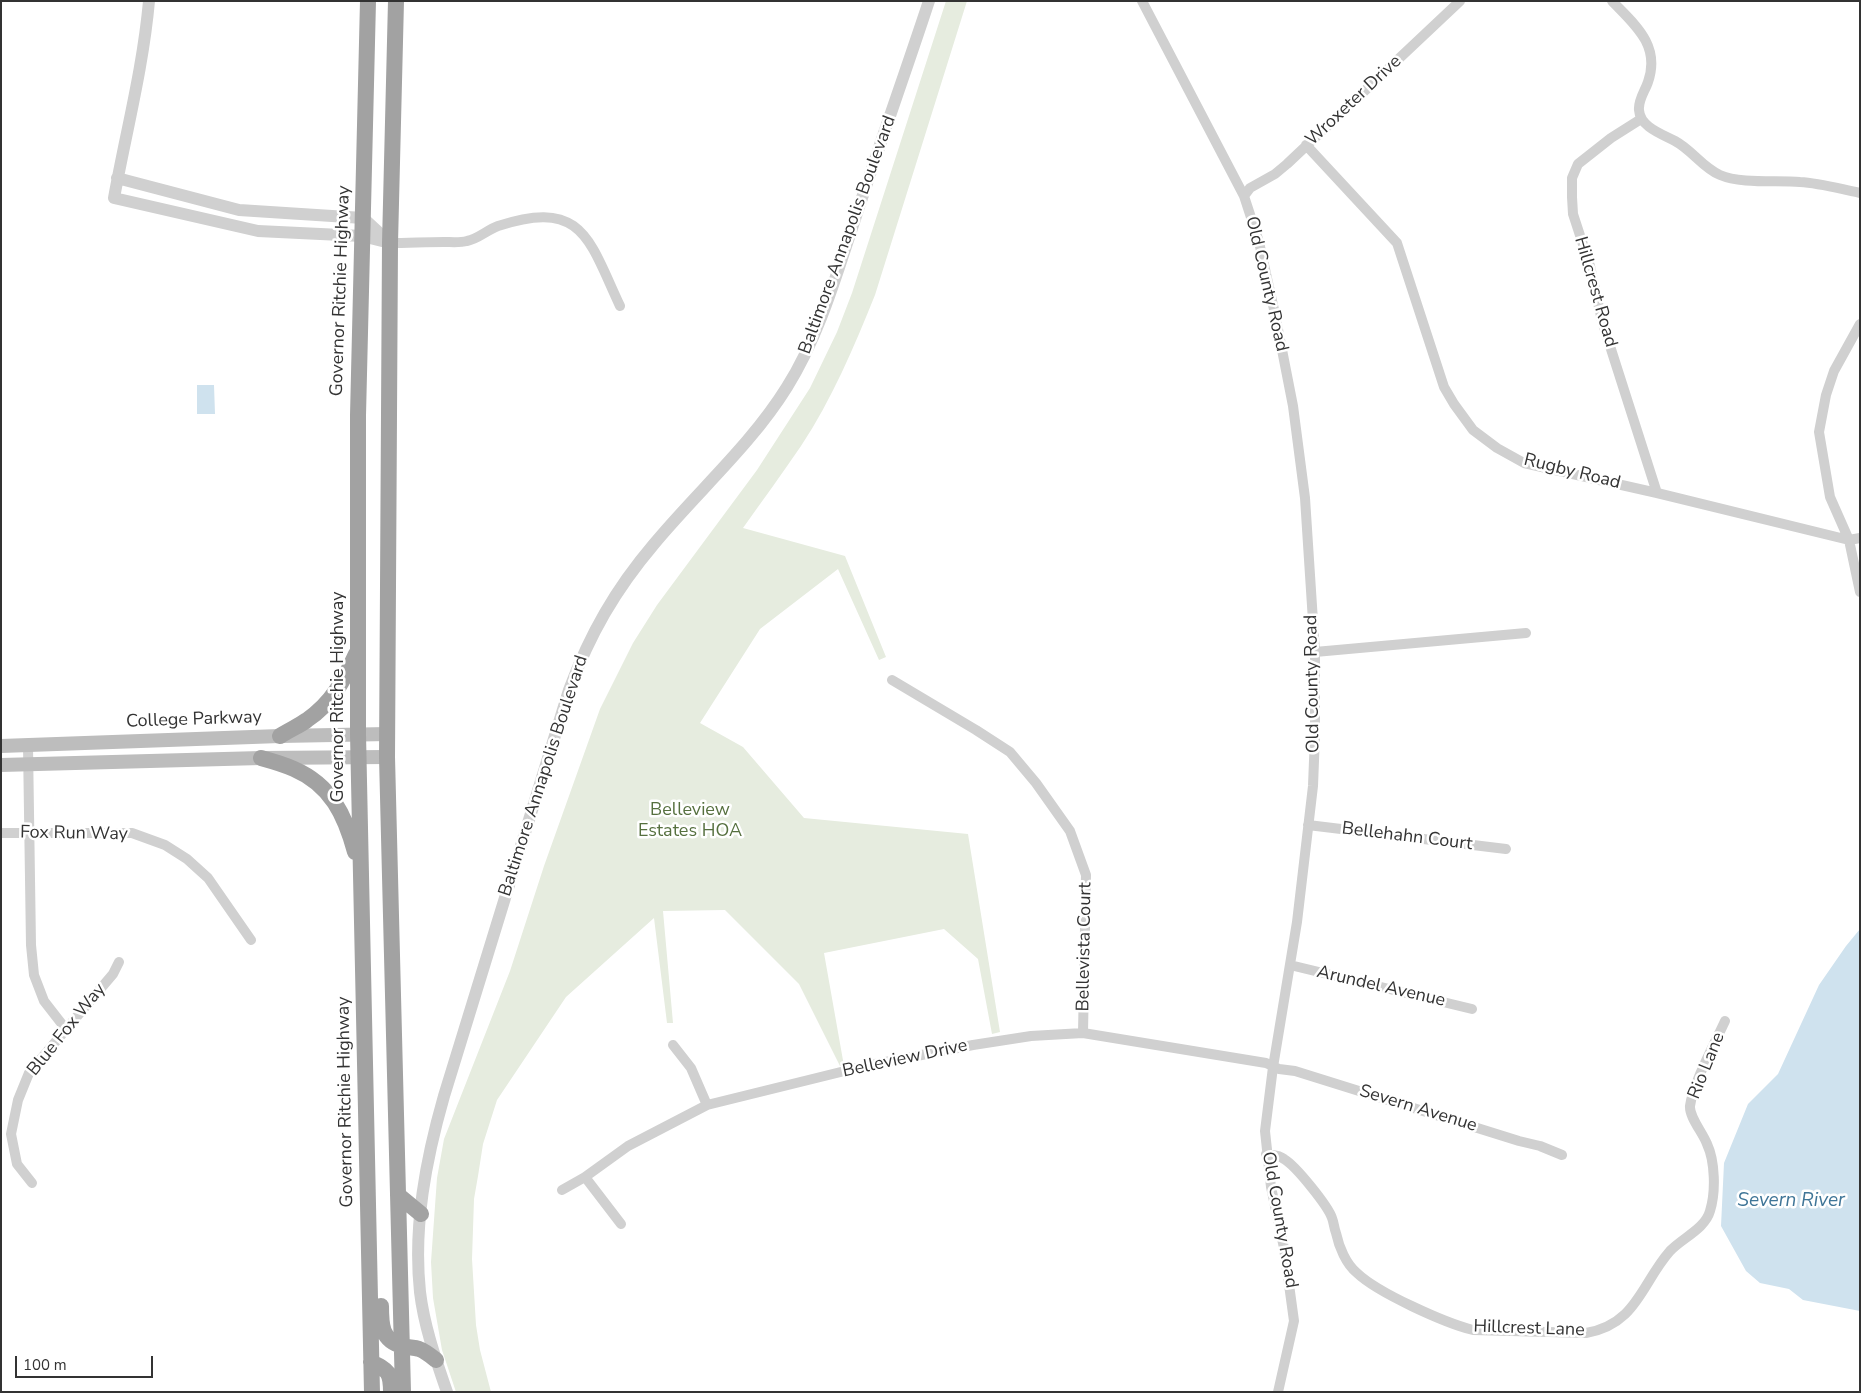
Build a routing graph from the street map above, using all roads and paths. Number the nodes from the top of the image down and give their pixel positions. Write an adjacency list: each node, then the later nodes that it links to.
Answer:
1 (149, 1): 10 (street)
2 (368, 1): 13 (highway, Governor Ritchie Highway)
3 (396, 1): 15 (highway)
4 (929, 1): 58 (street, Baltimore Annapolis Boulevard)
5 (1142, 1): 12 (street, Old County Road)
6 (1460, 1): 9 (street, Wroxeter Drive)
7 (1612, 1): 8 (street)
8 (1640, 119): 11 (street); 18 (street, Hillcrest Road)
9 (1306, 145): 12 (street, Wroxeter Drive); 18 (street, Rugby Road)
10 (118, 178): 13 (street); 14 (street)
11 (1860, 193)
12 (1244, 196): 24 (street, Old County Road)
13 (363, 218): 14 (highway, Governor Ritchie Highway); 15 (street)
14 (362, 236): 15 (street); 23 (highway, Governor Ritchie Highway)
15 (390, 243): 16 (street); 27 (highway)
16 (620, 306)
17 (1860, 324): 20 (street)
18 (1658, 493): 20 (street, Rugby Road)
19 (1860, 538): 20 (street, Rugby Road)
20 (1849, 540): 21 (street)
21 (1860, 592)
22 (1526, 633): 24 (street)
23 (358, 647): 26 (highway, Governor Ritchie Highway); 28 (highway)
24 (1315, 652): 36 (street, Old County Road)
25 (892, 680): 47 (street, Bellevista Court)
26 (358, 734): 27 (main road, College Parkway); 28 (main road, College Parkway); 33 (highway, Governor Ritchie Highway)
27 (388, 734): 31 (highway)
28 (280, 736): 30 (main road, College Parkway)
29 (1, 746): 30 (main road, College Parkway)
30 (28, 746): 35 (street)
31 (387, 757): 33 (main road); 57 (highway)
32 (261, 758): 33 (main road); 35 (main road); 40 (highway)
33 (359, 758): 40 (highway, Governor Ritchie Highway)
34 (1, 765): 35 (main road)
35 (28, 765): 38 (street)
36 (1308, 825): 39 (street, Bellehahn Court); 43 (street, Old County Road)
37 (1, 833): 38 (street, Fox Run Way)
38 (29, 833): 41 (street, Fox Run Way); 46 (street)
39 (1506, 849)
40 (362, 878): 54 (highway, Governor Ritchie Highway)
41 (251, 940)
42 (119, 962): 46 (street, Blue Fox Way)
43 (1290, 965): 44 (street, Arundel Avenue); 49 (street, Old County Road)
44 (1472, 1009)
45 (1725, 1021): 60 (street, Rio Lane)
46 (66, 1028): 55 (street, Blue Fox Way)
47 (1083, 1033): 49 (street, Belleview Drive); 50 (street, Belleview Drive)
48 (673, 1045): 50 (street)
49 (1272, 1067): 51 (street, Old County Road); 52 (street, Severn Avenue)
50 (707, 1105): 53 (street, Belleview Drive)
51 (1266, 1154): 60 (street, Hillcrest Lane); 68 (street, Old County Road)
52 (1562, 1155)
53 (585, 1177): 56 (street, Belleview Drive); 59 (street)
54 (367, 1178): 61 (highway); 63 (highway, Governor Ritchie Highway)
55 (32, 1183)
56 (562, 1190)
57 (398, 1195): 58 (highway); 61 (highway)
58 (421, 1214): 62 (street, Baltimore Annapolis Boulevard)
59 (621, 1224)
60 (1679, 1242)
61 (401, 1346): 62 (highway); 66 (highway)
62 (436, 1360): 67 (street, Baltimore Annapolis Boulevard)
63 (371, 1362): 64 (highway, Governor Ritchie Highway); 65 (highway)
64 (372, 1392)
65 (391, 1392)
66 (402, 1392)
67 (447, 1392)
68 (1278, 1392)

